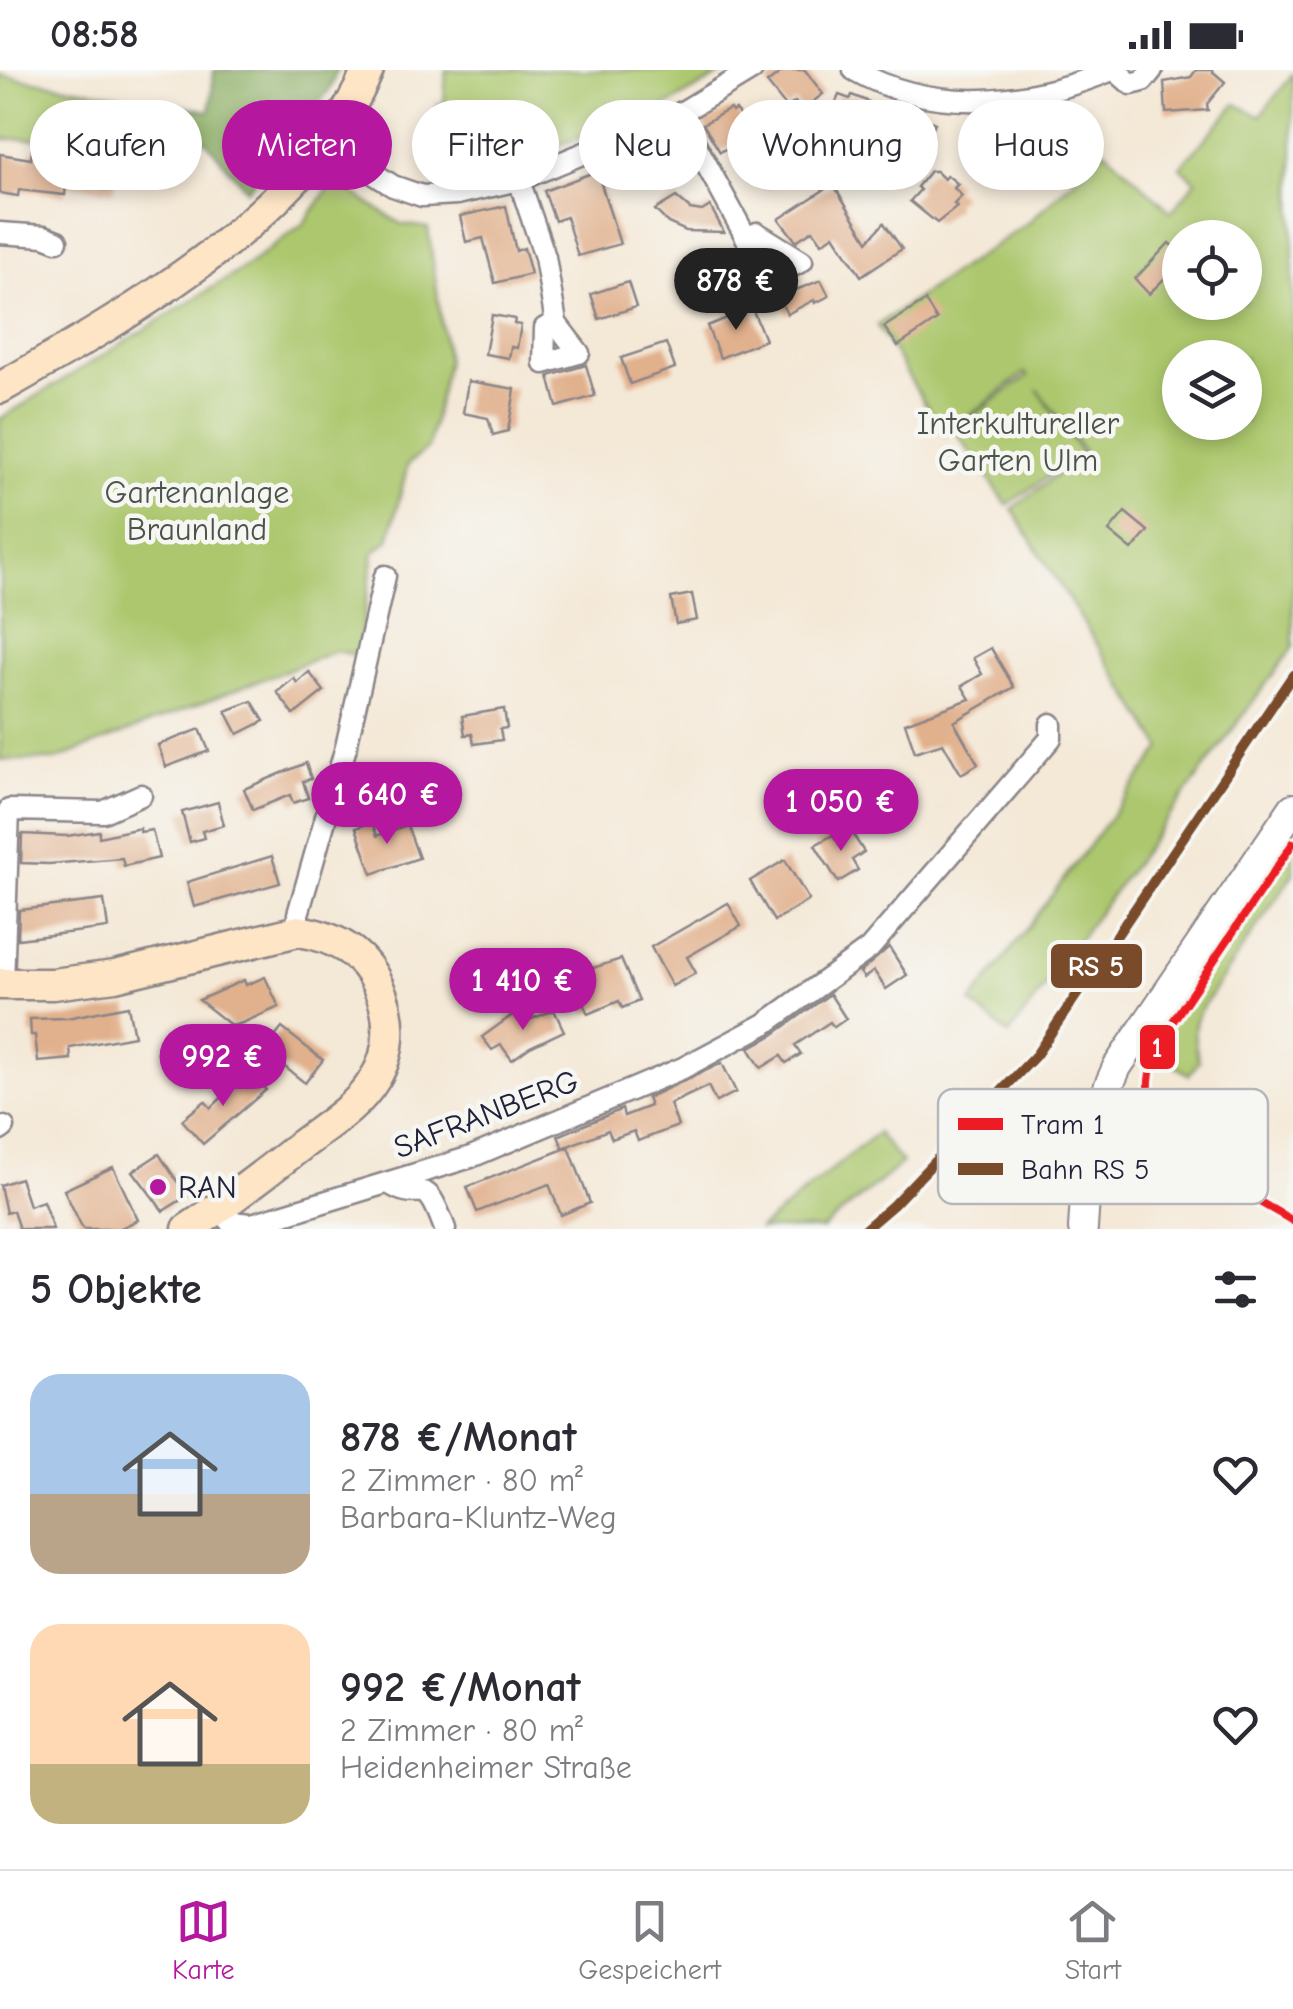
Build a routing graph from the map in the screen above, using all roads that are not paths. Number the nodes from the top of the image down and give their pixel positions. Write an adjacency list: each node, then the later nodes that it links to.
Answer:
1 (368, 70): 6 (main road)
2 (752, 70): 7 (street)
3 (854, 70): 4 (street)
4 (1113, 70): 5 (street)
5 (1152, 70)
6 (356, 100)
7 (702, 100)
8 (707, 165): 14 (street)
9 (392, 185): 11 (street)
10 (285, 190): 17 (main road)
11 (475, 190)
12 (523, 190): 16 (street)
13 (0, 232): 15 (street)
14 (747, 238)
15 (57, 241)
16 (556, 324)
17 (0, 388)
18 (385, 576): 22 (street)
19 (1051, 724): 25 (street, SAFRANBERG)
20 (141, 795): 23 (street)
21 (1293, 808): 24 (street)
22 (298, 931): 23 (main road); 27 (main road)
23 (2, 984)
24 (1107, 1089)
25 (389, 1182): 27 (street, SAFRANBERG); 29 (street, SAFRANBERG)
26 (1085, 1204): 30 (street)
27 (219, 1208): 28 (main road)
28 (188, 1229)
29 (445, 1229)
30 (1083, 1229)

